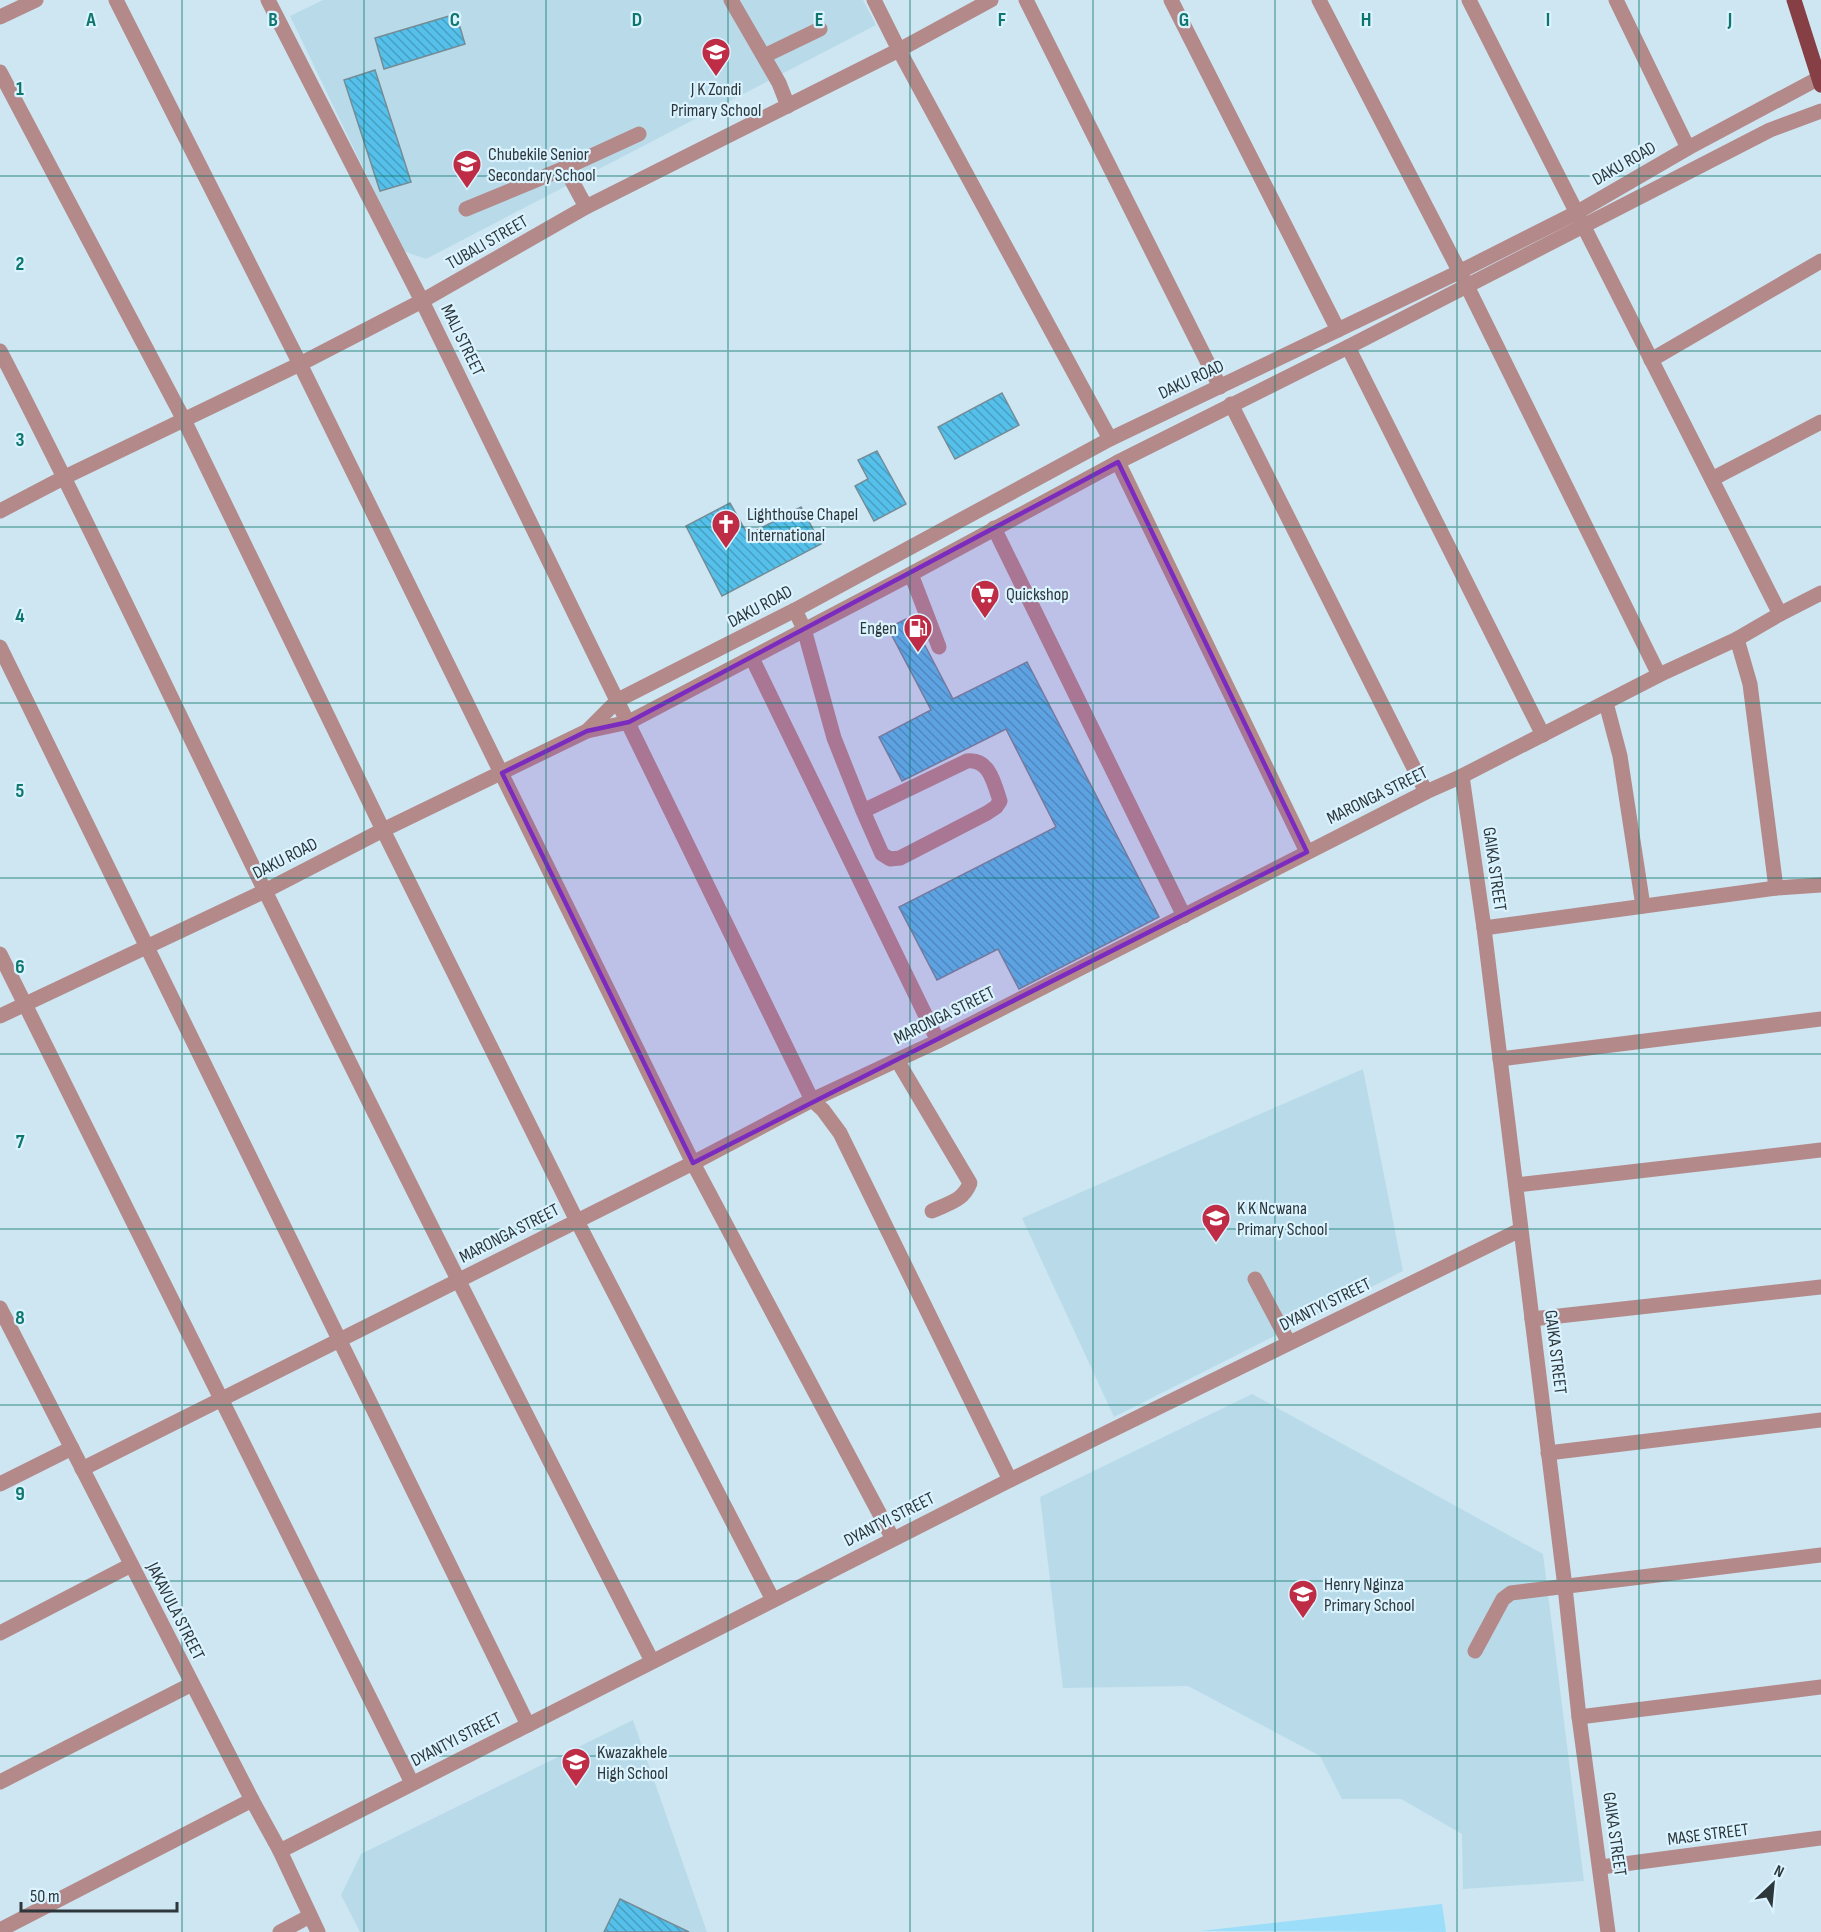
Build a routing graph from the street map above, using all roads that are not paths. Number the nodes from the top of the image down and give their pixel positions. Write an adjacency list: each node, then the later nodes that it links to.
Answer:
1 (36, 0): 13 (street)
2 (116, 0): 35 (street)
3 (268, 0): 30 (street, MALI STREET)
4 (731, 0): 16 (street)
5 (874, 0): 15 (street)
6 (991, 0): 15 (street, TUBALI STREET)
7 (1026, 0): 36 (street)
8 (1171, 0): 31 (street)
9 (1319, 0): 29 (street)
10 (1469, 0): 26 (street)
11 (1616, 0): 22 (street)
12 (1794, 0): 18 (main road)
13 (0, 17)
14 (820, 29): 16 (street)
15 (899, 50): 19 (street, TUBALI STREET); 40 (street)
16 (764, 56): 19 (street)
17 (0, 72): 38 (street)
18 (1820, 80): 22 (street, DAKU ROAD)
19 (788, 106): 24 (street, TUBALI STREET)
20 (1821, 111): 27 (street, DAKU ROAD)
21 (639, 134): 23 (street)
22 (1688, 148): 26 (street, DAKU ROAD)
23 (565, 168): 24 (street); 25 (street)
24 (586, 207): 30 (street, TUBALI STREET)
25 (466, 209)
26 (1576, 213): 27 (street); 29 (street, DAKU ROAD)
27 (1583, 227): 29 (street, DAKU ROAD); 34 (street)
28 (1821, 261): 34 (street)
29 (1463, 279): 31 (street, DAKU ROAD); 32 (street, DAKU ROAD); 55 (street)
30 (422, 301): 35 (street, TUBALI STREET); 56 (street, MALI STREET)
31 (1338, 330): 36 (street, DAKU ROAD)
32 (1348, 347): 37 (street, DAKU ROAD); 60 (street)
33 (0, 351): 42 (street)
34 (1651, 360): 43 (street)
35 (300, 364): 38 (street, TUBALI STREET); 61 (street)
36 (1220, 387): 40 (street, DAKU ROAD)
37 (1231, 404): 41 (street, DAKU ROAD); 63 (street)
38 (184, 420): 42 (street, TUBALI STREET); 65 (street)
39 (1821, 422): 43 (street)
40 (1110, 439): 48 (street, DAKU ROAD)
41 (1118, 462): 45 (street, DAKU ROAD); 66 (street)
42 (65, 477): 44 (street, TUBALI STREET); 69 (street)
43 (1712, 479): 49 (street)
44 (0, 511)
45 (994, 528): 46 (street, DAKU ROAD); 71 (street)
46 (911, 573): 50 (street, DAKU ROAD); 53 (street)
47 (1821, 593): 49 (street, MARONGA STREET)
48 (795, 610): 50 (street); 56 (street, DAKU ROAD)
49 (1780, 614): 51 (street, MARONGA STREET)
50 (804, 629): 54 (street, DAKU ROAD); 64 (street)
51 (1737, 639): 55 (street, MARONGA STREET); 68 (street)
52 (0, 647): 73 (street)
53 (939, 647)
54 (752, 658): 58 (street, DAKU ROAD); 78 (street)
55 (1659, 675): 57 (street, MARONGA STREET)
56 (618, 700): 58 (street, MALI STREET); 59 (street, DAKU ROAD)
57 (1606, 703): 60 (street, MARONGA STREET); 70 (street)
58 (629, 722): 59 (street, DAKU ROAD); 81 (street, MALI STREET)
59 (587, 732): 61 (street, DAKU ROAD)
60 (1543, 735): 62 (street, MARONGA STREET)
61 (502, 772): 65 (street, DAKU ROAD); 83 (street)
62 (1462, 776): 63 (street, MARONGA STREET); 72 (street, GAIKA STREET)
63 (1426, 792): 66 (street, MARONGA STREET)
64 (863, 811): 64 (street)
65 (383, 830): 69 (street, DAKU ROAD); 86 (street)
66 (1307, 852): 71 (street, MARONGA STREET)
67 (1821, 885): 68 (street)
68 (1776, 888): 70 (street)
69 (265, 891): 73 (street, DAKU ROAD); 89 (street)
70 (1643, 906): 72 (street)
71 (1184, 916): 78 (street, MARONGA STREET)
72 (1484, 928): 79 (street, GAIKA STREET)
73 (146, 948): 75 (street, DAKU ROAD); 94 (street)
74 (0, 954): 75 (street)
75 (24, 1004): 76 (street, DAKU ROAD); 96 (street)
76 (0, 1016)
77 (1821, 1019): 79 (street)
78 (938, 1041): 80 (street, MARONGA STREET)
79 (1500, 1059): 84 (street, GAIKA STREET)
80 (897, 1060): 81 (street, MARONGA STREET); 85 (street)
81 (812, 1100): 83 (street, MARONGA STREET); 101 (street, MALI STREET)
82 (1821, 1150): 84 (street)
83 (693, 1163): 86 (street, MARONGA STREET); 103 (street)
84 (1515, 1185): 87 (street, GAIKA STREET)
85 (932, 1211)
86 (577, 1221): 89 (street, MARONGA STREET); 107 (street)
87 (1520, 1230): 92 (street, GAIKA STREET); 95 (street, DYANTYI STREET)
88 (1255, 1279): 95 (street)
89 (457, 1282): 94 (street, MARONGA STREET); 110 (street)
90 (1821, 1287): 92 (street)
91 (0, 1308): 93 (street, JAKAVULA STREET)
92 (1532, 1318): 99 (street, GAIKA STREET)
93 (6, 1334): 98 (street, JAKAVULA STREET)
94 (340, 1341): 96 (street, MARONGA STREET); 114 (street)
95 (1289, 1343): 101 (street, DYANTYI STREET)
96 (222, 1399): 100 (street, MARONGA STREET); 116 (street)
97 (1821, 1420): 99 (street)
98 (72, 1448): 100 (street, JAKAVULA STREET); 102 (street)
99 (1548, 1453): 106 (street, GAIKA STREET)
100 (82, 1469): 105 (street, JAKAVULA STREET)
101 (1010, 1480): 103 (street, DYANTYI STREET)
102 (0, 1484)
103 (893, 1539): 107 (street, DYANTYI STREET)
104 (1821, 1555): 106 (street)
105 (131, 1565): 108 (street); 111 (street, JAKAVULA STREET)
106 (1565, 1587): 109 (street); 113 (street, GAIKA STREET)
107 (773, 1600): 110 (street, DYANTYI STREET)
108 (0, 1633)
109 (1475, 1651)
110 (652, 1661): 114 (street, DYANTYI STREET)
111 (192, 1684): 115 (street); 117 (street, JAKAVULA STREET)
112 (1821, 1687): 113 (street)
113 (1580, 1718): 120 (street, GAIKA STREET)
114 (528, 1725): 116 (street, DYANTYI STREET)
115 (0, 1782)
116 (412, 1783): 119 (street, DYANTYI STREET)
117 (252, 1800): 119 (street, JAKAVULA STREET); 122 (street)
118 (1821, 1838): 120 (street, MASE STREET)
119 (280, 1851): 121 (street, JAKAVULA STREET)
120 (1601, 1867): 125 (street, GAIKA STREET)
121 (310, 1916): 123 (street); 124 (street, JAKAVULA STREET)
122 (0, 1930)
123 (280, 1932)
124 (318, 1932)
125 (1608, 1932)

